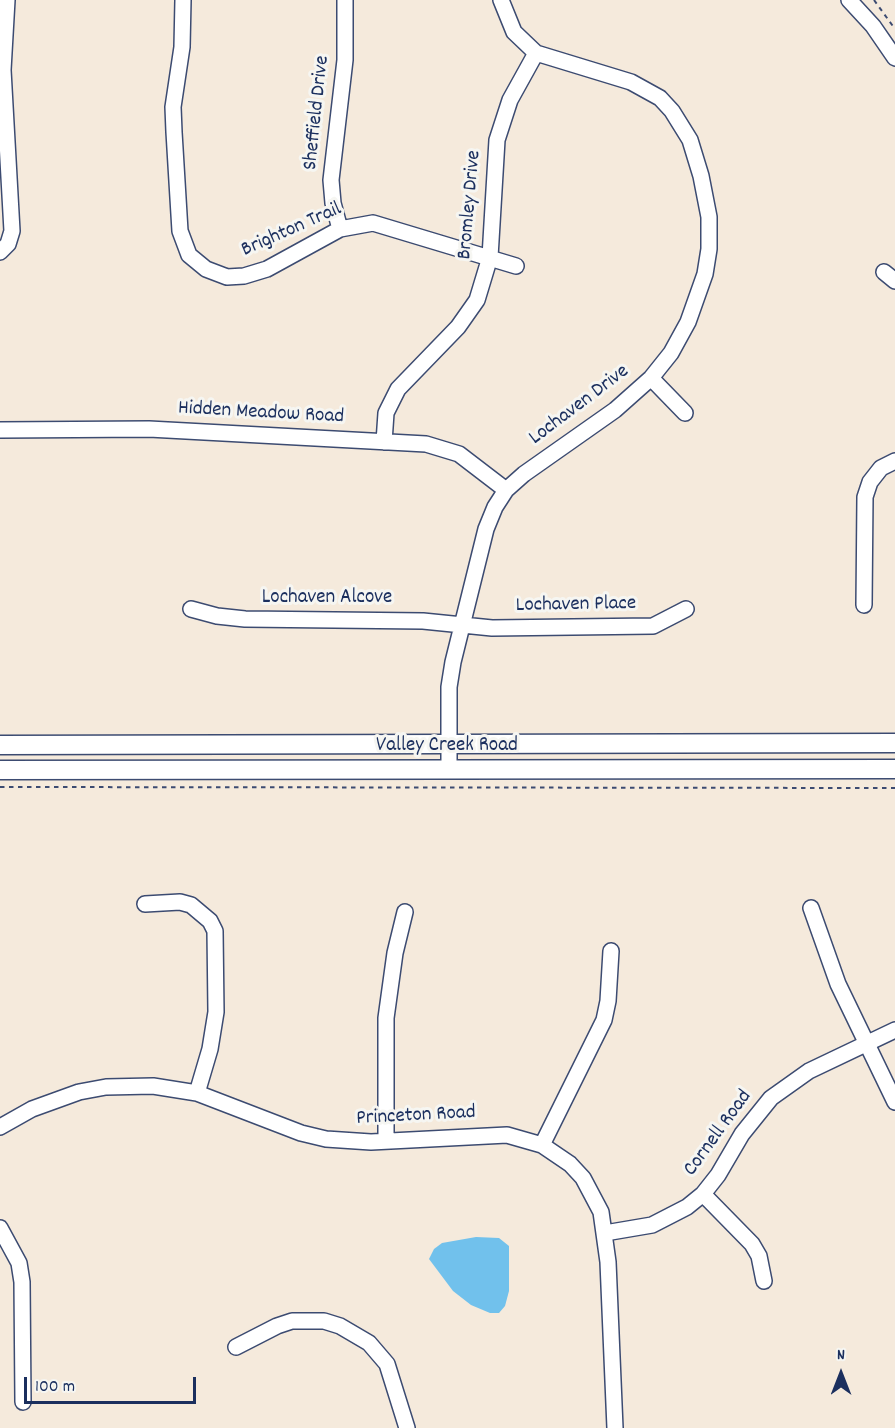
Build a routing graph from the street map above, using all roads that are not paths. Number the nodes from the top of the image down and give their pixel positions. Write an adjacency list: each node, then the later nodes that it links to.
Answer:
1 (7, 0): 6 (street)
2 (183, 0): 9 (street, Brighton Trail)
3 (345, 0): 9 (street, Sheffield Drive)
4 (501, 0): 7 (street, Lochaven Drive)
5 (849, 0): 8 (street)
6 (3, 25): 10 (street)
7 (536, 53): 11 (street, Bromley Drive); 13 (street, Lochaven Drive)
8 (895, 58)
9 (340, 229): 11 (street, Brighton Trail)
10 (0, 252)
11 (490, 258): 12 (street, Brighton Trail); 16 (street, Bromley Drive)
12 (516, 266)
13 (651, 378): 14 (street); 18 (street, Lochaven Drive)
14 (685, 413)
15 (0, 430): 16 (street, Hidden Meadow Road)
16 (384, 442): 18 (street, Hidden Meadow Road)
17 (895, 461): 19 (street)
18 (506, 490): 22 (street, Lochaven Drive)
19 (864, 605)
20 (191, 609): 22 (street, Lochaven Alcove)
21 (686, 609): 22 (street, Lochaven Place)
22 (462, 626): 24 (street, Lochaven Drive)
23 (895, 743): 24 (main road, Valley Creek Road)
24 (448, 744): 25 (main road, Valley Creek Road); 28 (street, Lochaven Drive)
25 (0, 745)
26 (895, 769): 28 (main road, Valley Creek Road)
27 (0, 770): 28 (main road, Valley Creek Road)
28 (449, 770)
29 (145, 904): 35 (street)
30 (811, 908): 34 (street)
31 (405, 912): 38 (street)
32 (611, 951): 39 (street)
33 (895, 1030): 34 (street, Cornell Road)
34 (867, 1043): 36 (street); 40 (street, Cornell Road)
35 (197, 1093): 37 (street, Princeton Road); 38 (street, Princeton Road)
36 (895, 1102)
37 (0, 1127)
38 (386, 1141): 39 (street, Princeton Road)
39 (542, 1145): 42 (street, Princeton Road)
40 (703, 1194): 42 (street, Cornell Road); 43 (street)
41 (0, 1228): 45 (street)
42 (605, 1233): 47 (street, Princeton Road)
43 (764, 1281)
44 (236, 1347): 46 (street)
45 (23, 1402)
46 (407, 1428)
47 (615, 1428)

